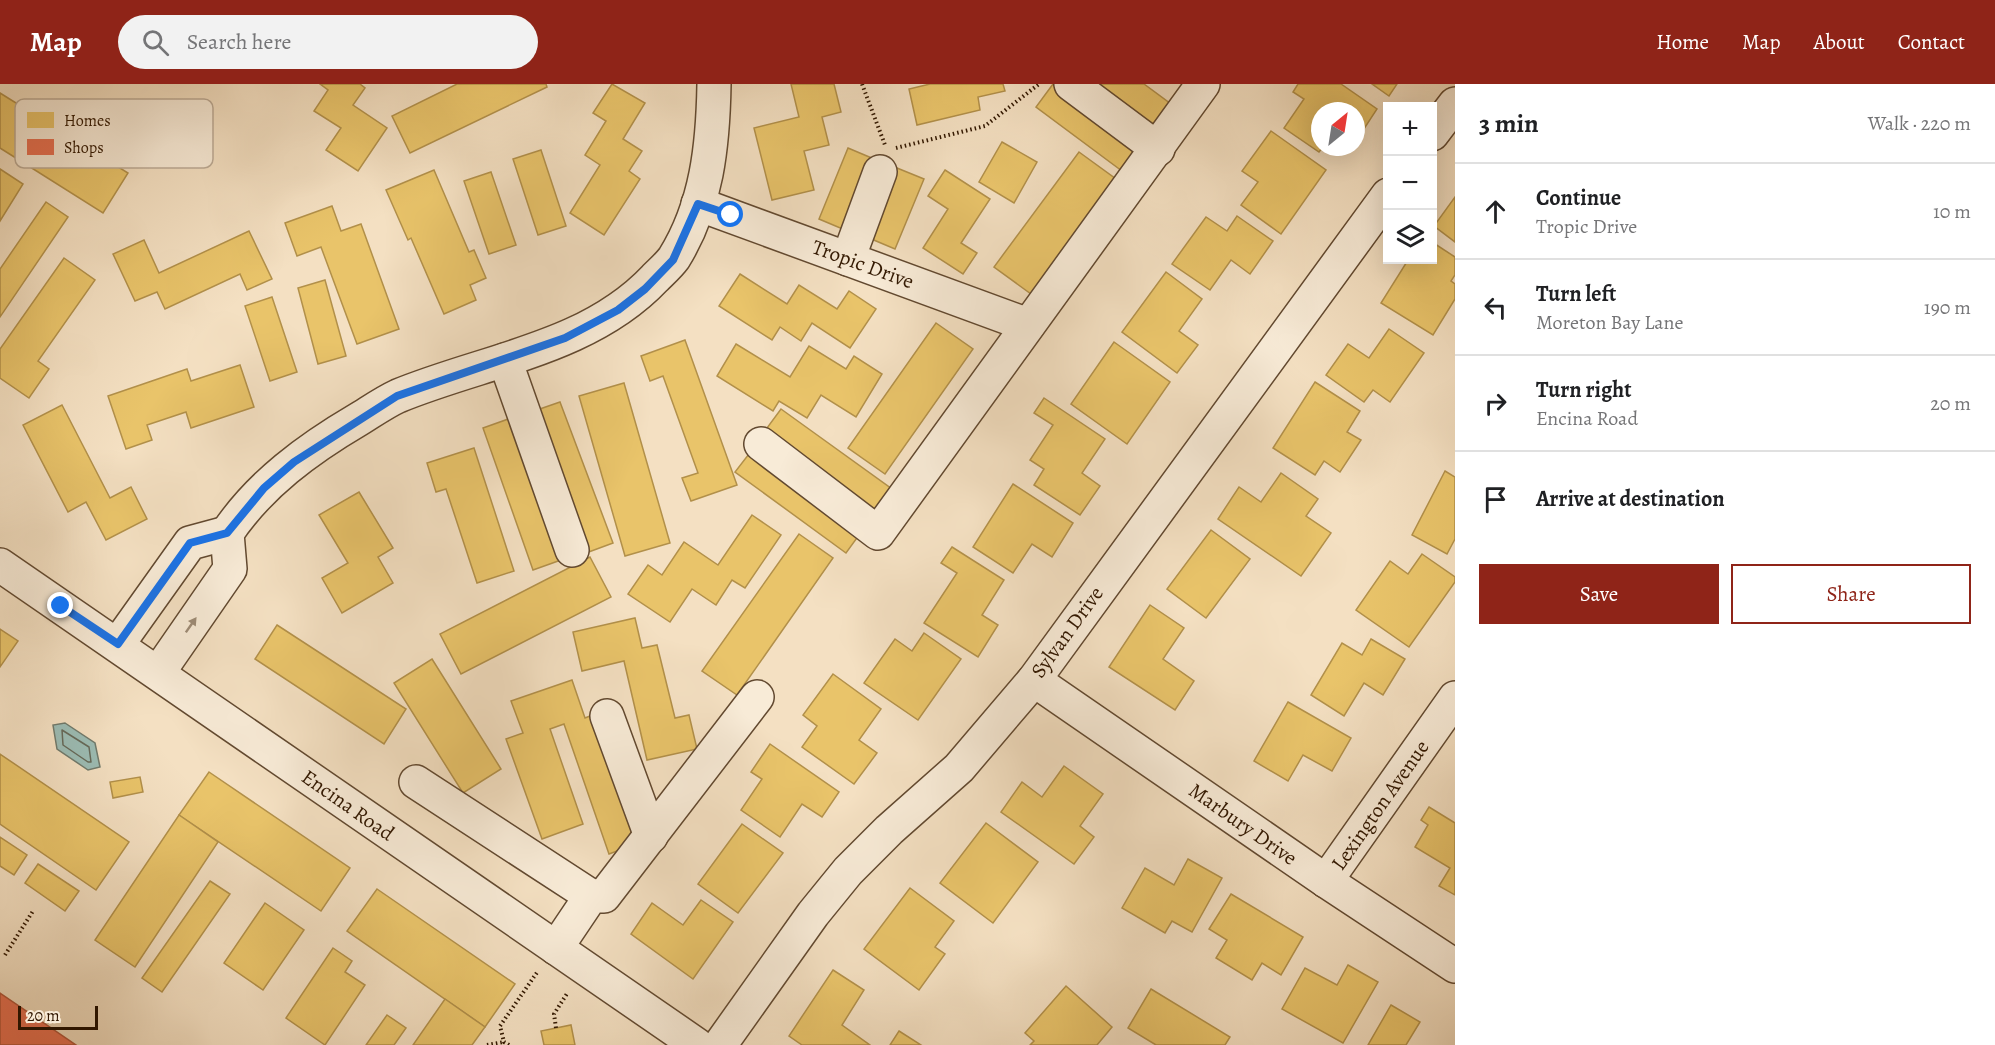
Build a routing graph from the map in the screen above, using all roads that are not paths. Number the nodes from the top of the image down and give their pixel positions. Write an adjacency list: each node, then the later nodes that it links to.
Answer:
1 (714, 84): 9 (street)
2 (1071, 84): 6 (street)
3 (1203, 84): 6 (street)
4 (1455, 104): 5 (street)
5 (1437, 127)
6 (1158, 149): 11 (street)
7 (880, 172): 10 (street)
8 (1383, 202): 19 (street, Sylvan Drive)
9 (698, 204): 10 (street, Tropic Drive); 12 (street)
10 (848, 259): 11 (street, Tropic Drive)
11 (1028, 325): 13 (street)
12 (505, 360): 14 (street); 15 (street)
13 (761, 444)
14 (227, 533): 17 (street); 18 (street, one-way to 14)
15 (572, 550)
16 (0, 565): 17 (street, Encina Road)
17 (118, 644): 18 (street, Encina Road)
18 (158, 673): 27 (street, Encina Road)
19 (1034, 680): 25 (street, Marbury Drive); 30 (street, Sylvan Drive)
20 (757, 697): 24 (street)
21 (1455, 698): 25 (street, Lexington Avenue)
22 (607, 716): 24 (street)
23 (416, 782): 26 (street)
24 (651, 836): 26 (street)
25 (1326, 882): 28 (street, Marbury Drive)
26 (591, 896): 27 (street)
27 (547, 959): 29 (street, Encina Road)
28 (1455, 966)
29 (697, 1045)
30 (720, 1045)

